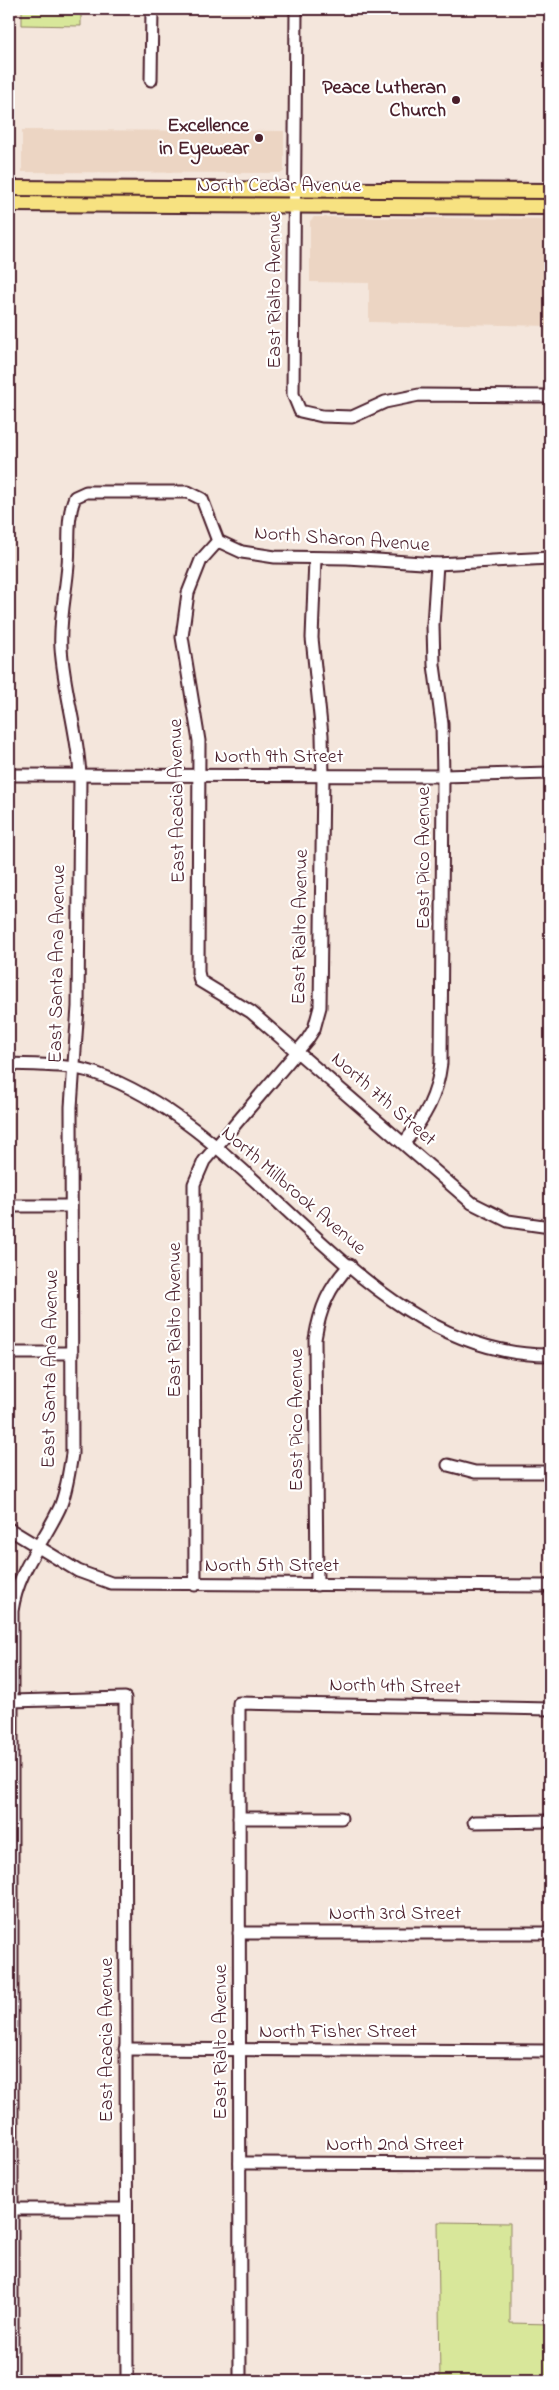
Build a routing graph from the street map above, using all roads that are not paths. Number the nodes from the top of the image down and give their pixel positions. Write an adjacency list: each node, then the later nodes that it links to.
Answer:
1 (152, 9): 3 (street)
2 (296, 9): 5 (street, East Rialto Avenue)
3 (151, 80)
4 (9, 188): 5 (main road, North Cedar Avenue)
5 (295, 190): 6 (main road, North Cedar Avenue); 8 (street, East Rialto Avenue)
6 (550, 191)
7 (9, 202): 8 (main road, North Cedar Avenue)
8 (294, 206): 9 (main road, North Cedar Avenue); 10 (street, East Rialto Avenue)
9 (550, 207)
10 (550, 396)
11 (218, 541): 13 (street, North Sharon Avenue); 17 (street, East Santa Ana Avenue); 18 (street, East Acacia Avenue)
12 (550, 558): 14 (street, North Sharon Avenue)
13 (315, 559): 14 (street, North Sharon Avenue); 19 (street, East Rialto Avenue)
14 (437, 564): 20 (street, East Pico Avenue)
15 (550, 773): 20 (street, North 9th Street)
16 (9, 775): 17 (street, North 9th Street)
17 (80, 776): 18 (street, North 9th Street); 24 (street, East Santa Ana Avenue)
18 (200, 776): 19 (street, North 9th Street); 21 (street, East Acacia Avenue)
19 (323, 776): 20 (street, North 9th Street); 22 (street, East Rialto Avenue)
20 (444, 776): 25 (street, East Pico Avenue)
21 (200, 981): 22 (street, North 7th Street)
22 (297, 1050): 25 (street, North 7th Street); 26 (street, East Rialto Avenue)
23 (9, 1064): 24 (street, North Millbrook Avenue)
24 (75, 1068): 26 (street, North Millbrook Avenue); 28 (street, East Santa Ana Avenue)
25 (404, 1143): 29 (street, North 7th Street)
26 (215, 1147): 30 (street, North Millbrook Avenue); 38 (street, East Rialto Avenue)
27 (9, 1206): 28 (street)
28 (70, 1206): 32 (street, East Santa Ana Avenue)
29 (550, 1227)
30 (350, 1265): 33 (street, North Millbrook Avenue); 39 (street, East Pico Avenue)
31 (9, 1353): 32 (street)
32 (72, 1353): 37 (street, East Santa Ana Avenue)
33 (550, 1355)
34 (448, 1465): 35 (street)
35 (550, 1472)
36 (9, 1528): 37 (street, North 5th Street)
37 (37, 1546): 38 (street, North 5th Street); 41 (street, East Santa Ana Avenue)
38 (195, 1585): 39 (street, North 5th Street)
39 (317, 1585): 40 (street, North 5th Street)
40 (550, 1586)
41 (10, 1642): 42 (street, East Santa Ana Avenue)
42 (11, 1701): 51 (street, East Acacia Avenue); 56 (street, East Santa Ana Avenue)
43 (239, 1703): 44 (street, North 4th Street); 45 (street, East Rialto Avenue)
44 (550, 1709)
45 (239, 1818): 46 (street); 49 (street, East Rialto Avenue)
46 (341, 1818)
47 (550, 1821): 48 (street)
48 (474, 1822)
49 (239, 1933): 50 (street, North 3rd Street); 52 (street, East Rialto Avenue)
50 (550, 1933)
51 (125, 2049): 52 (street, North Fisher Street); 57 (street, East Acacia Avenue)
52 (239, 2050): 53 (street, North Fisher Street); 54 (street, East Rialto Avenue)
53 (550, 2051)
54 (240, 2164): 55 (street, North 2nd Street); 60 (street, East Rialto Avenue)
55 (550, 2164)
56 (12, 2209): 57 (street); 58 (street, East Santa Ana Avenue)
57 (126, 2209): 59 (street, East Acacia Avenue)
58 (12, 2381)
59 (126, 2381)
60 (240, 2381)

